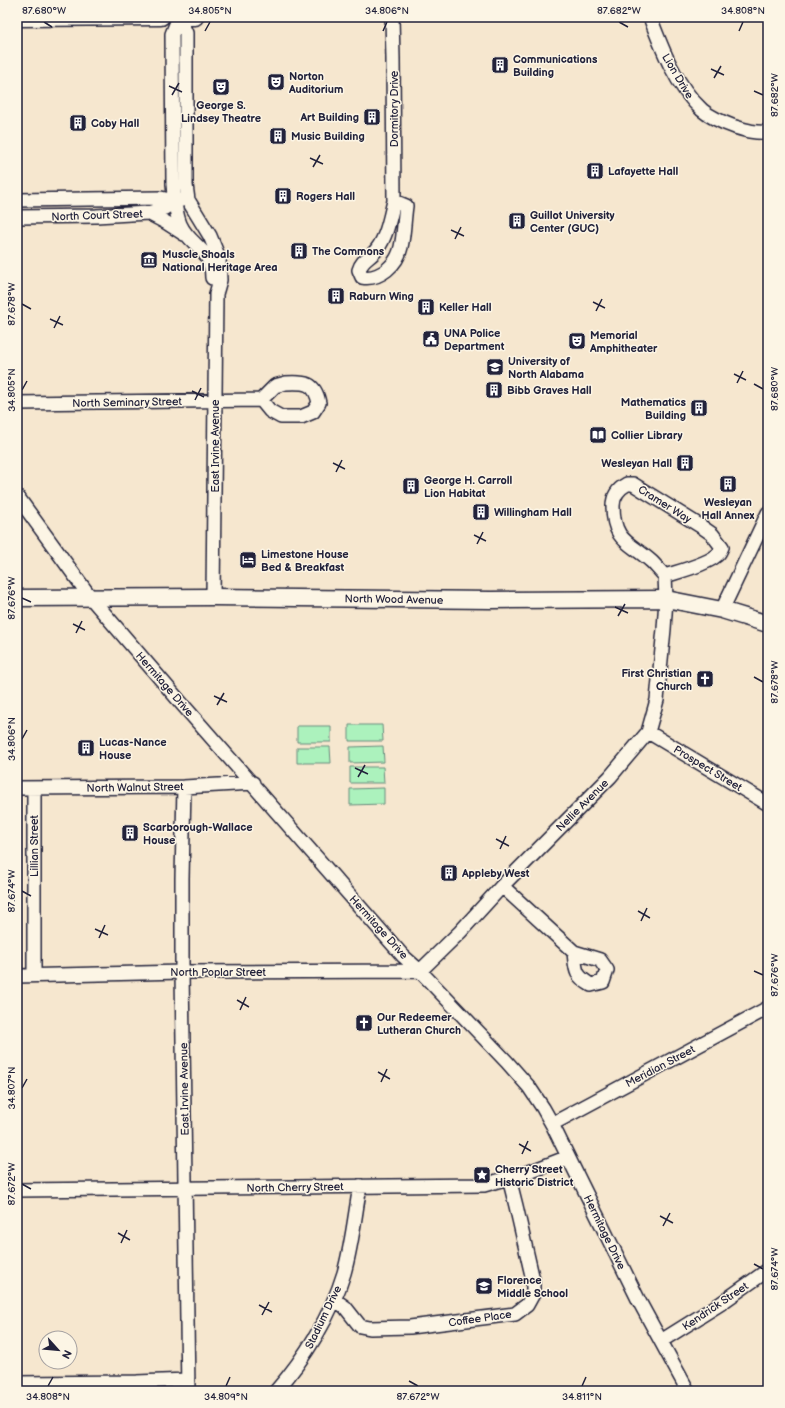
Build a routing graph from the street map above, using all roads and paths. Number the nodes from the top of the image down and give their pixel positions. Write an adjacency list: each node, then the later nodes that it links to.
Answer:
1 (161, 17): 6 (main road)
2 (178, 17): 3 (main road); 10 (street, East Irvine Avenue); 11 (street, East Irvine Avenue)
3 (195, 17)
4 (392, 17): 12 (street, Dormitory Drive)
5 (650, 17): 7 (street, Lion Drive)
6 (17, 18)
7 (768, 132)
8 (95, 199): 9 (street, North Court Street); 11 (street, North Court Street); 14 (street)
9 (17, 200)
10 (188, 200): 11 (street, North Court Street); 17 (street, East Irvine Avenue)
11 (175, 201): 13 (street, North Court Street); 16 (street, East Irvine Avenue)
12 (400, 204): 12 (street, Dormitory Drive)
13 (148, 213): 14 (street, North Court Street); 16 (street)
14 (96, 216): 15 (street, North Court Street)
15 (17, 217)
16 (190, 238): 17 (street, East Irvine Avenue)
17 (216, 294): 19 (street, East Irvine Avenue)
18 (261, 400): 19 (street, North Seminary Street)
19 (215, 401): 20 (street, North Seminary Street); 24 (street, East Irvine Avenue)
20 (17, 403)
21 (17, 496): 26 (street, Hermitage Drive)
22 (768, 513): 28 (street)
23 (664, 576): 23 (street, Cramer Way); 27 (street)
24 (213, 597): 26 (main road, North Wood Avenue); 27 (main road, North Wood Avenue)
25 (17, 598): 26 (main road, North Wood Avenue)
26 (91, 598): 31 (street, Hermitage Drive)
27 (666, 599): 28 (main road, North Wood Avenue); 30 (street, Nellie Avenue)
28 (722, 610): 29 (main road, North Wood Avenue)
29 (768, 624)
30 (648, 732): 35 (street, Prospect Street); 36 (street, Nellie Avenue)
31 (253, 783): 32 (street, North Walnut Street); 38 (street, Hermitage Drive)
32 (184, 787): 34 (street, North Walnut Street); 39 (street, East Irvine Avenue)
33 (17, 788): 34 (street, North Walnut Street)
34 (34, 788): 41 (street, Lillian Street)
35 (768, 804)
36 (502, 886): 37 (street); 38 (street, Nellie Avenue)
37 (574, 952)
38 (420, 971): 39 (street, North Poplar Street); 43 (street, Hermitage Drive)
39 (182, 972): 41 (street, North Poplar Street); 47 (street, East Irvine Avenue)
40 (17, 976): 41 (street, North Poplar Street)
41 (34, 976)
42 (768, 1008): 43 (street, Meridian Street)
43 (552, 1124): 44 (street, Hermitage Drive)
44 (568, 1158): 45 (street, North Cherry Street); 51 (street, Hermitage Drive)
45 (509, 1178): 46 (street, North Cherry Street); 50 (street, Coffee Place)
46 (360, 1186): 47 (street, North Cherry Street); 50 (street, Stadium Drive)
47 (186, 1188): 48 (street, North Cherry Street); 53 (street, East Irvine Avenue)
48 (17, 1190)
49 (768, 1270): 51 (street, Kendrick Street)
50 (334, 1300): 54 (street, Stadium Drive)
51 (661, 1342): 55 (street, Hermitage Drive)
52 (17, 1383): 53 (street)
53 (188, 1386)
54 (276, 1391)
55 (688, 1391)

